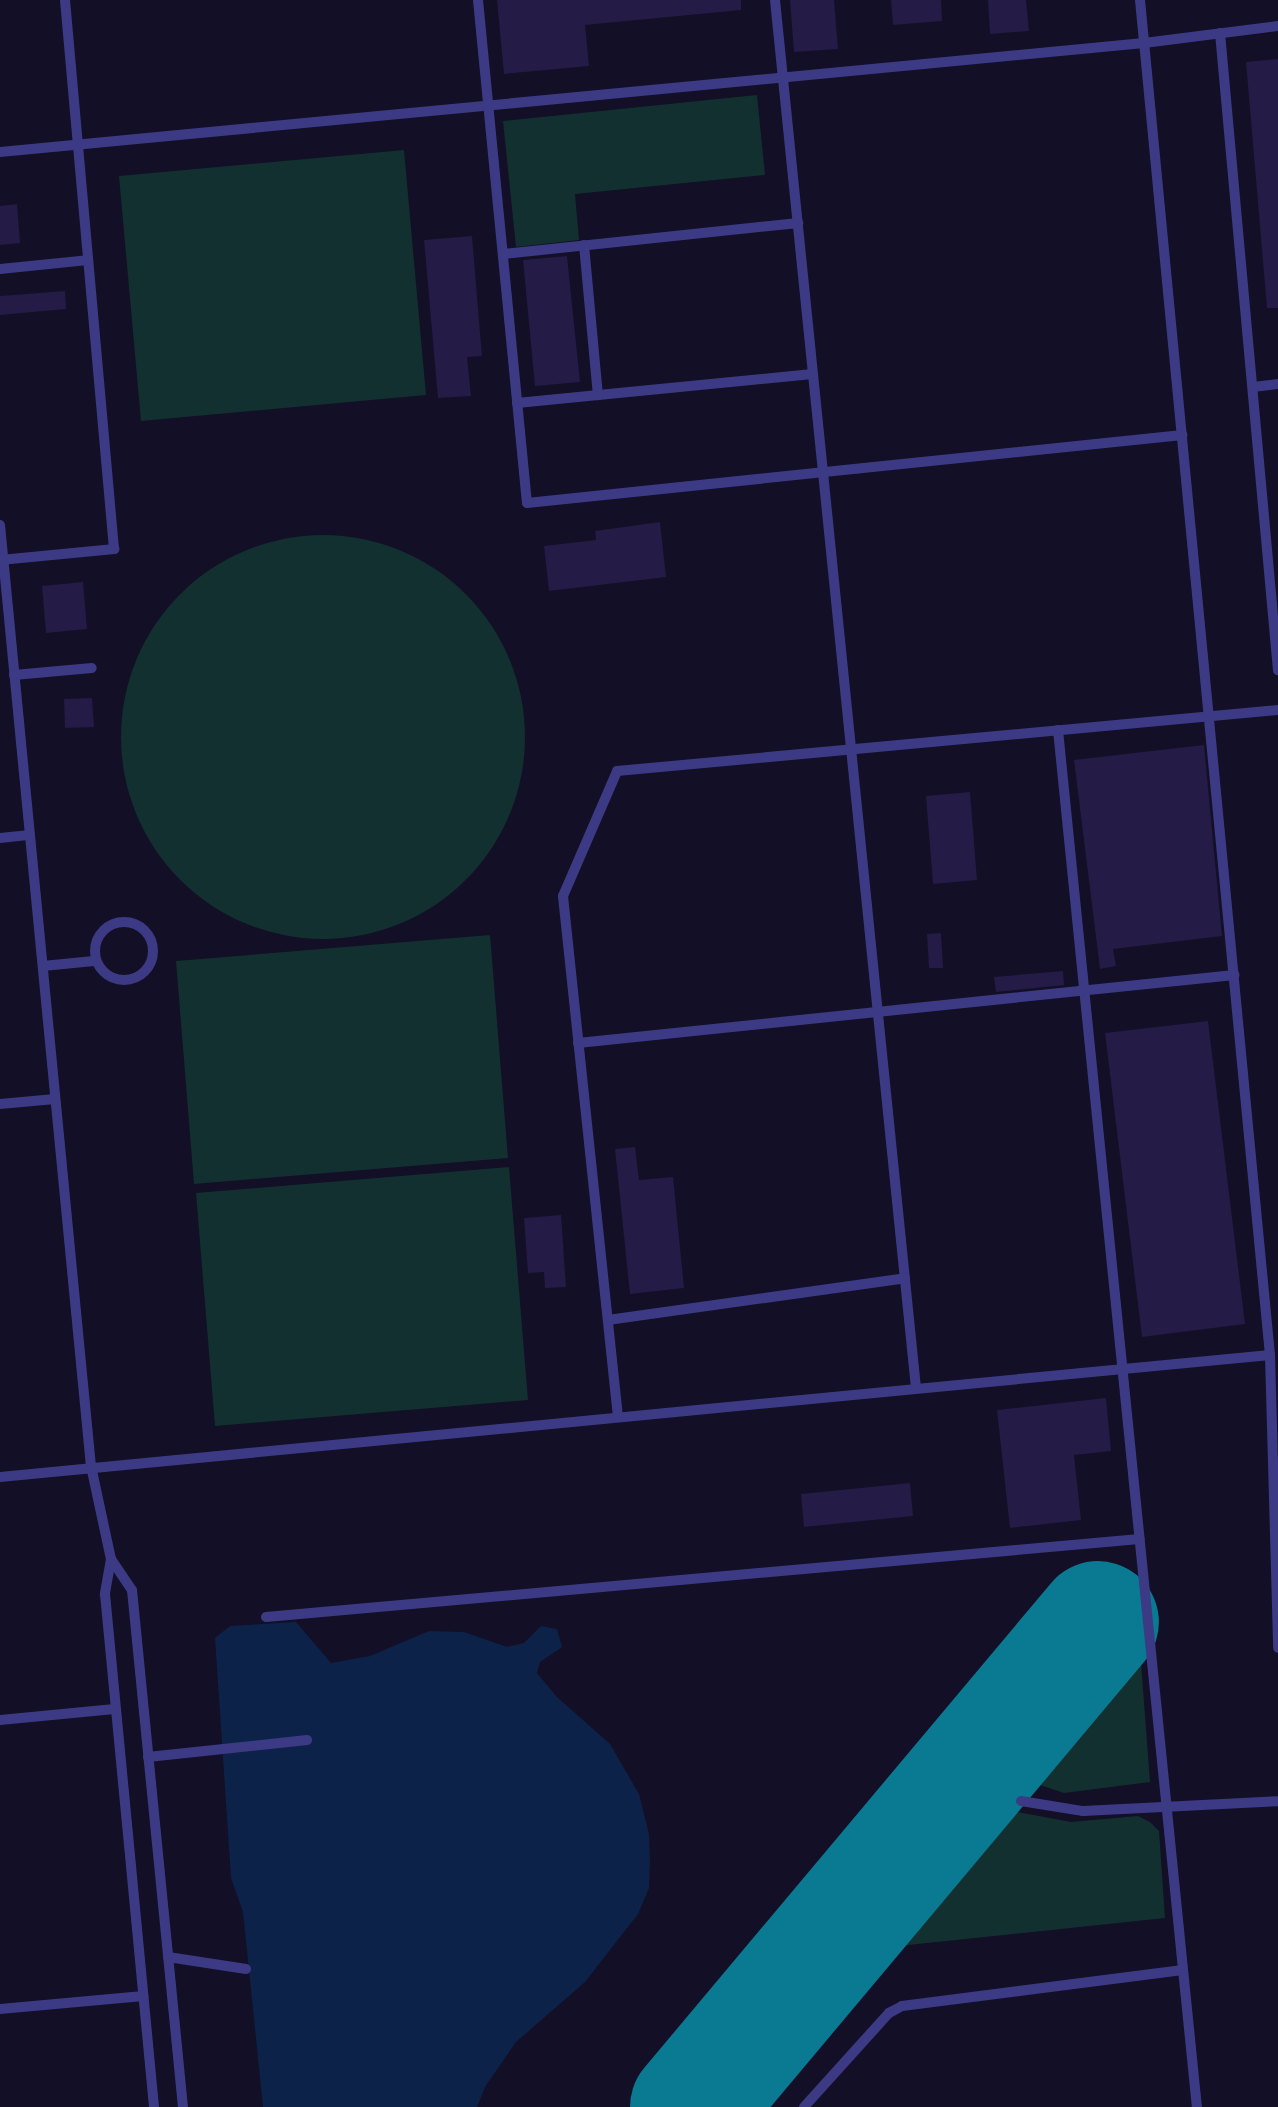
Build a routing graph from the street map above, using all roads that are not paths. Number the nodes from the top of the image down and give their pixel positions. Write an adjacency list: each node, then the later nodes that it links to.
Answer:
1 (65, 0): 10 (lane)
2 (478, 0): 9 (lane)
3 (775, 0): 8 (lane)
4 (1140, 0): 7 (lane)
5 (1278, 26): 6 (lane)
6 (1220, 33): 7 (lane); 19 (lane)
7 (1144, 43): 8 (lane); 22 (lane)
8 (783, 77): 9 (lane); 12 (lane)
9 (488, 105): 10 (lane); 14 (lane)
10 (78, 144): 11 (lane); 15 (lane)
11 (0, 152)
12 (797, 223): 13 (lane); 17 (lane)
13 (584, 245): 14 (lane); 20 (lane)
14 (503, 254): 21 (lane)
15 (88, 260): 16 (lane); 25 (lane)
16 (0, 269)
17 (813, 374): 20 (lane); 23 (lane)
18 (1278, 384): 19 (lane)
19 (1252, 387): 27 (lane)
20 (598, 395): 21 (lane)
21 (517, 402): 23 (lane)
22 (1182, 435): 23 (lane); 30 (lane)
23 (823, 472): 32 (lane)
24 (0, 525): 25 (lane)
25 (2, 560): 28 (lane)
26 (92, 668): 28 (lane)
27 (1278, 670)
28 (15, 676): 33 (lane)
29 (1278, 710): 30 (lane)
30 (1209, 717): 31 (lane); 37 (lane)
31 (1058, 730): 32 (lane); 38 (lane)
32 (851, 749): 39 (lane); 40 (lane)
33 (30, 835): 34 (lane); 36 (lane)
34 (0, 838)
35 (94, 961): 35 (lane); 36 (lane)
36 (43, 966): 41 (lane)
37 (1234, 975): 38 (lane); 45 (lane)
38 (1084, 990): 39 (lane); 46 (lane)
39 (878, 1012): 40 (lane); 43 (lane)
40 (578, 1043): 44 (lane)
41 (55, 1099): 42 (lane); 49 (lane)
42 (0, 1104)
43 (905, 1278): 44 (lane); 47 (lane)
44 (608, 1320): 48 (lane)
45 (1270, 1355): 46 (lane); 54 (lane)
46 (1123, 1369): 47 (lane); 51 (lane)
47 (916, 1388): 48 (lane)
48 (618, 1417): 49 (lane)
49 (91, 1466): 50 (lane); 52 (lane)
50 (0, 1476)
51 (1140, 1539): 53 (lane); 61 (lane)
52 (111, 1559): 55 (lane); 58 (lane)
53 (266, 1617)
54 (1278, 1648)
55 (114, 1709): 56 (lane); 65 (lane)
56 (0, 1720)
57 (307, 1740): 58 (lane)
58 (148, 1757): 62 (lane)
59 (1021, 1801): 61 (lane)
60 (1278, 1801): 61 (lane)
61 (1167, 1807): 64 (lane)
62 (168, 1957): 63 (lane); 68 (lane)
63 (246, 1969)
64 (1183, 1970): 69 (lane); 70 (lane)
65 (143, 1996): 66 (lane); 67 (lane)
66 (0, 2009)
67 (154, 2107)
68 (183, 2107)
69 (804, 2107)
70 (1197, 2107)

